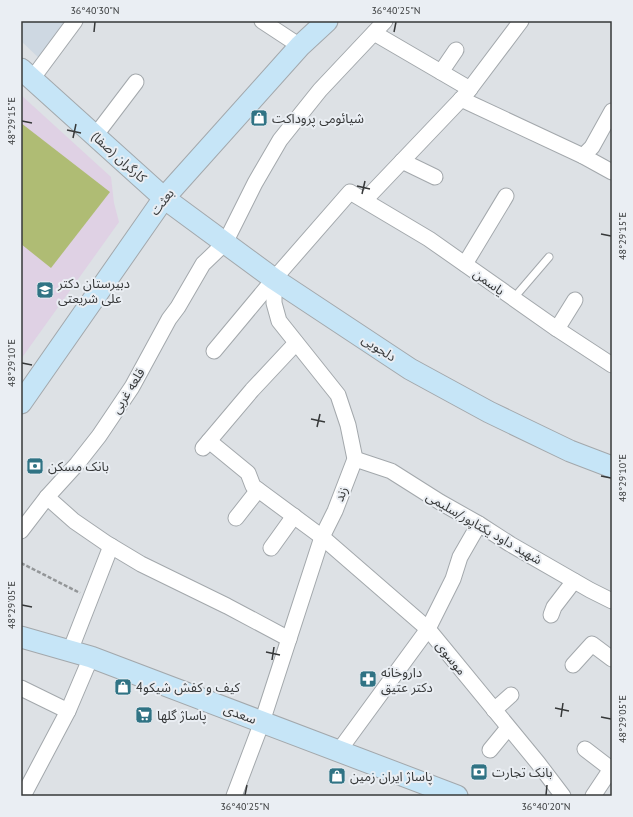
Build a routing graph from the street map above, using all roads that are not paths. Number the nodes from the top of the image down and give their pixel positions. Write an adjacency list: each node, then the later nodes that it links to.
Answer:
1 (75, 21): 10 (street)
2 (262, 21): 7 (street)
3 (327, 21): 7 (main road, بعثت)
4 (384, 21): 6 (street, قلعه غربی)
5 (521, 21): 12 (street)
6 (374, 33): 9 (street); 22 (street, قلعه غربی)
7 (300, 46): 20 (main road, بعثت)
8 (456, 50): 9 (street)
9 (441, 72): 12 (street)
10 (27, 74): 14 (main road, کارگران (صفا))
11 (136, 82): 14 (street)
12 (465, 94): 15 (street); 16 (street)
13 (612, 110): 15 (street)
14 (95, 136): 20 (main road, کارگران (صفا))
15 (583, 156): 17 (street)
16 (402, 161): 18 (street); 21 (street)
17 (612, 172)
18 (435, 177)
19 (506, 196): 24 (street)
20 (164, 198): 22 (main road, دلجویی); 32 (main road, بعثت)
21 (365, 200): 24 (street, یاسمن); 25 (street, یاسمن)
22 (225, 243): 25 (main road, دلجویی); 36 (street, قلعه غربی)
23 (549, 257): 26 (lane)
24 (465, 264): 26 (street, یاسمن)
25 (274, 279): 29 (street); 30 (street); 34 (main road, دلجویی)
26 (513, 299): 28 (street, یاسمن)
27 (575, 300): 28 (street)
28 (557, 329): 31 (street, یاسمن)
29 (296, 342): 33 (street); 35 (street)
30 (214, 352)
31 (609, 358)
32 (21, 402)
33 (355, 459): 39 (street, شهید داود یکتاپور/سلیمی); 41 (street, زند)
34 (612, 467)
35 (258, 490): 37 (street, موسوی); 38 (street)
36 (47, 497): 40 (street, قلعه غربی); 42 (street)
37 (294, 516): 41 (street, موسوی); 43 (street)
38 (236, 518)
39 (479, 524): 44 (street, شهید داود یکتاپور/سلیمی); 47 (street)
40 (21, 532)
41 (322, 537): 47 (street, موسوی); 49 (street, زند)
42 (111, 546): 49 (street); 50 (street)
43 (270, 548)
44 (574, 580): 45 (street, شهید داود یکتاپور/سلیمی); 46 (street)
45 (612, 601)
46 (551, 615)
47 (428, 629): 56 (street, موسوی); 62 (street)
48 (21, 637): 50 (main road, سعدی)
49 (289, 639): 58 (street, زند)
50 (70, 651): 51 (main road, سعدی)
51 (91, 657): 57 (street); 58 (main road, سعدی)
52 (612, 659): 53 (street)
53 (573, 665)
54 (21, 688): 57 (street)
55 (511, 695): 56 (street)
56 (494, 710): 59 (street, موسوی)
57 (68, 711): 63 (street)
58 (262, 722): 62 (main road, سعدی); 64 (street, زند)
59 (508, 728): 61 (street); 66 (street, موسوی)
60 (585, 749): 67 (street)
61 (490, 750)
62 (338, 752): 65 (main road, سعدی)
63 (23, 796)
64 (234, 796)
65 (457, 796)
66 (563, 796)
67 (593, 796)

